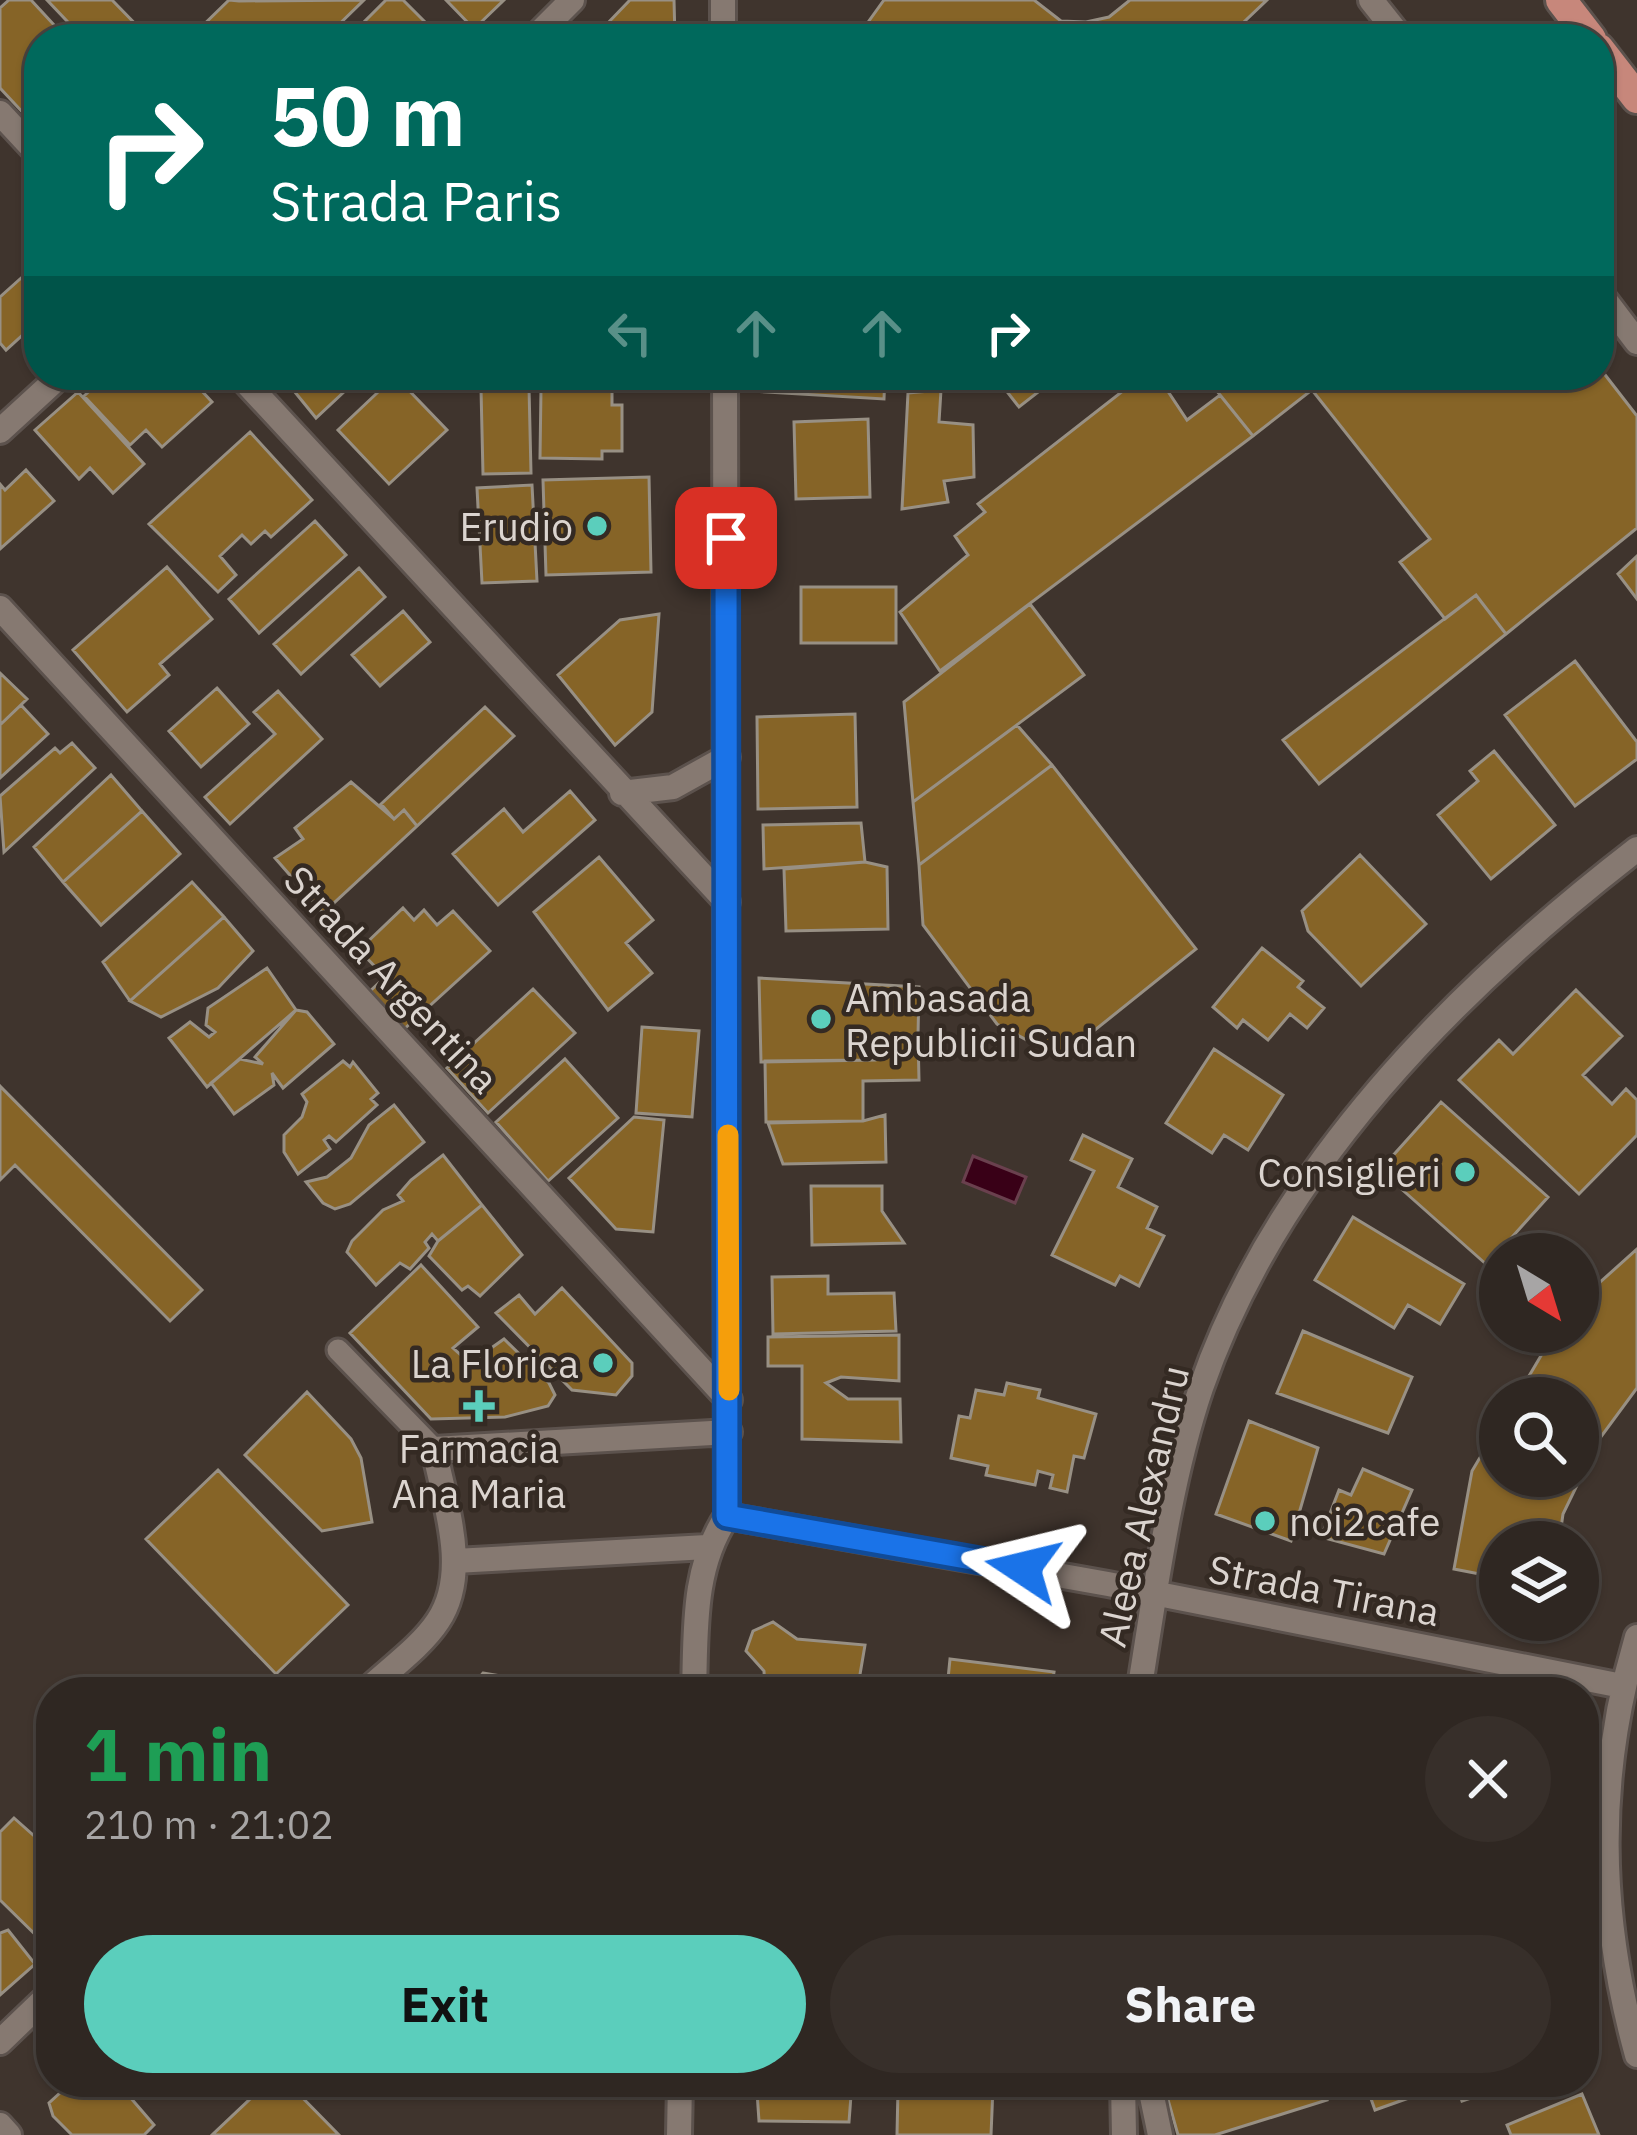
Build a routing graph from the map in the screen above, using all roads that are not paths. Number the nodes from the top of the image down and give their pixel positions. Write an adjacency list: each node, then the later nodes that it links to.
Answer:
1 (572, 0): 4 (street)
2 (1371, 0): 5 (street)
3 (1561, 0): 6 (main road)
4 (548, 24)
5 (1390, 24)
6 (1579, 24)
7 (1614, 77): 8 (main road)
8 (1637, 98)
9 (0, 112): 10 (street)
10 (24, 138)
11 (1614, 310): 12 (street)
12 (1636, 337)
13 (45, 390): 16 (street)
14 (253, 390): 19 (street)
15 (725, 390): 18 (street)
16 (0, 431)
17 (0, 608): 23 (street, Strada Argentina)
18 (728, 757): 19 (street); 21 (street)
19 (622, 793): 21 (street)
20 (1637, 849): 29 (street, Aleea Alexandru)
21 (728, 902): 23 (street)
22 (338, 1350): 25 (lane)
23 (729, 1400): 24 (street)
24 (729, 1432): 25 (street); 26 (street)
25 (434, 1449): 28 (street)
26 (727, 1516): 27 (street); 29 (street, Strada Tirana)
27 (706, 1547): 28 (street); 32 (street)
28 (455, 1561): 31 (street)
29 (1155, 1593): 33 (street, Aleea Alexandru); 34 (street, Strada Tirana)
30 (1637, 1637): 36 (street)
31 (381, 1677)
32 (695, 1677)
33 (1141, 1677)
34 (1577, 1677)
35 (1599, 1681): 36 (street, Strada Tirana)
36 (1622, 1686): 39 (street)
37 (36, 2007): 38 (street)
38 (0, 2042)
39 (1637, 2055)
40 (680, 2097): 45 (street)
41 (1123, 2097): 46 (street)
42 (1152, 2097): 47 (street)
43 (0, 2125): 44 (street)
44 (9, 2135)
45 (679, 2135)
46 (1124, 2135)
47 (1160, 2135)

